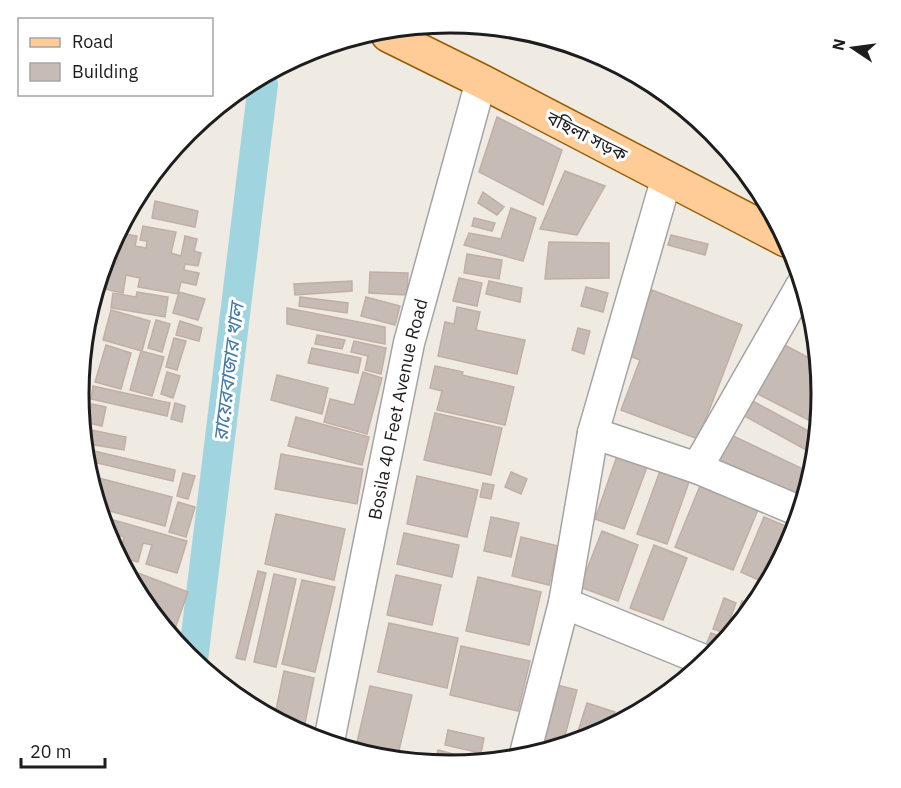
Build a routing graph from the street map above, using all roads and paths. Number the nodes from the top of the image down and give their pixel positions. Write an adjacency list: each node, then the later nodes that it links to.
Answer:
1 (393, 38): 2 (main road, বছিলা সড়ক)
2 (481, 81): 3 (main road, বছিলা সড়ক); 11 (street, Bosila 40 Feet Avenue Road)
3 (667, 177): 4 (main road, বছিলা সড়ক); 6 (street)
4 (774, 234)
5 (797, 293): 7 (street)
6 (593, 433): 7 (street); 9 (street)
7 (696, 468): 8 (street)
8 (792, 509)
9 (564, 603): 10 (street); 12 (street)
10 (697, 657)
11 (330, 735)
12 (527, 747)

